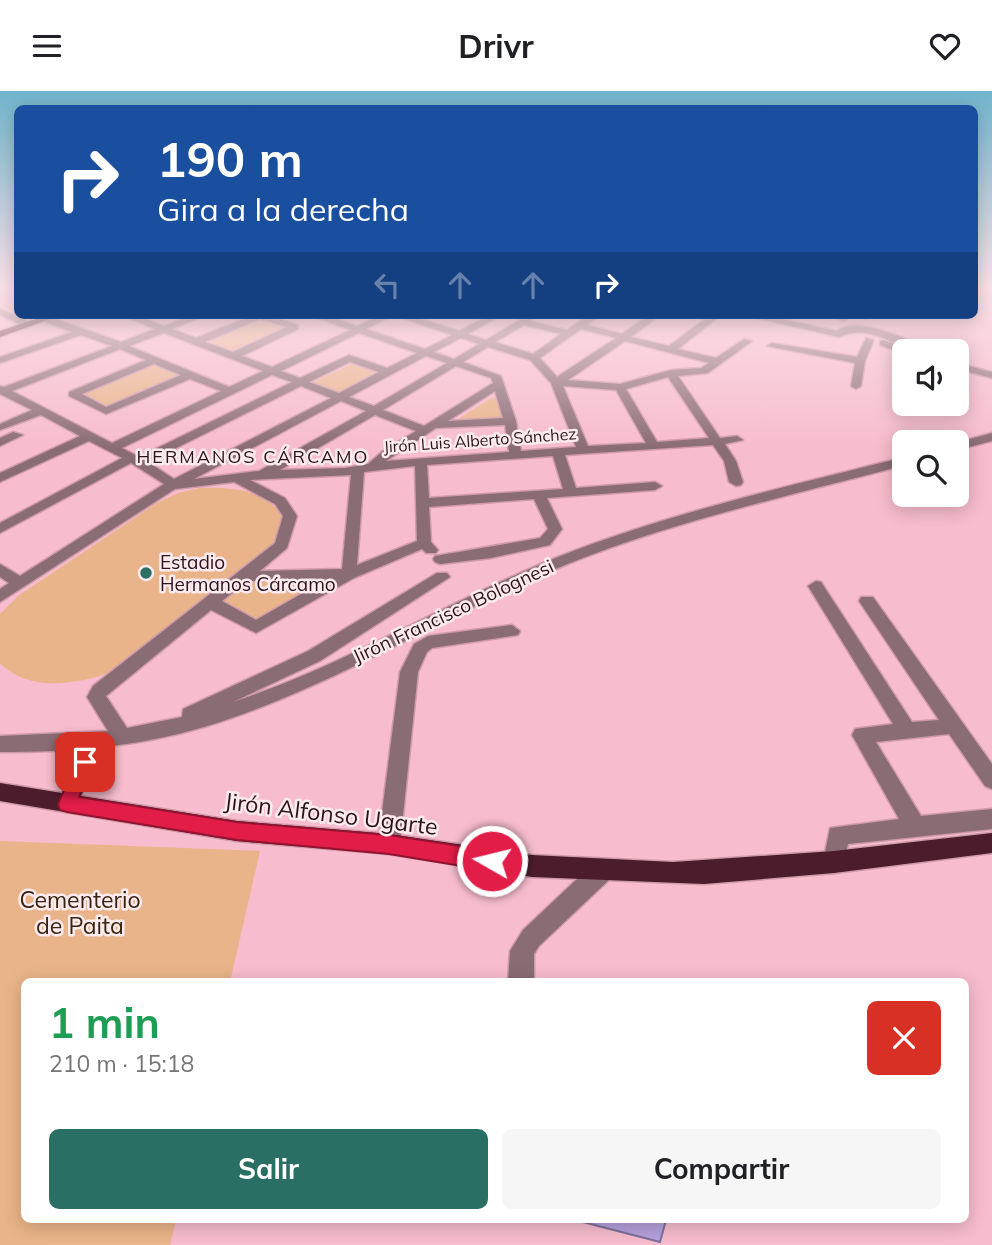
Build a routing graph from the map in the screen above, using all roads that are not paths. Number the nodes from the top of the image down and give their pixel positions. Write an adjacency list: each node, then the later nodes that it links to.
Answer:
1 (58, 340): 27 (street)
2 (105, 340): 20 (street)
3 (131, 340): 20 (street)
4 (190, 340): 18 (street)
5 (200, 340): 18 (street)
6 (268, 340): 25 (street)
7 (335, 340): 33 (street)
8 (393, 340): 24 (street)
9 (451, 340): 24 (street)
10 (482, 340): 19 (street)
11 (492, 340): 19 (street)
12 (558, 340): 26 (street)
13 (621, 340): 39 (street)
14 (631, 340): 23 (street)
15 (683, 340): 23 (street)
16 (869, 340): 22 (street); 29 (street)
17 (747, 341): 31 (street)
18 (195, 342): 25 (street)
19 (489, 342): 26 (street); 30 (street)
20 (118, 345): 28 (street); 43 (street)
21 (772, 346): 29 (street)
22 (892, 346)
23 (670, 350): 31 (street)
24 (427, 352): 30 (street); 34 (street)
25 (233, 356): 33 (street)
26 (534, 358): 39 (street)
27 (0, 360)
28 (154, 360): 36 (street); 46 (street)
29 (860, 361): 41 (street)
30 (457, 362): 40 (street); 48 (street)
31 (718, 362): 35 (street)
32 (969, 369): 37 (street)
33 (272, 371): 38 (street); 44 (street)
34 (388, 372): 38 (street); 45 (street)
35 (670, 373): 42 (street); 55 (street)
36 (190, 375): 44 (street); 46 (street)
37 (992, 375)
38 (302, 382): 45 (street); 63 (street)
39 (556, 382): 42 (street); 60 (street)
40 (500, 383): 49 (street); 51 (street)
41 (856, 386)
42 (620, 387): 58 (street)
43 (1, 389): 47 (street)
44 (229, 391): 59 (street)
45 (339, 398): 48 (street); 75 (street)
46 (70, 410): 47 (street); 52 (street)
47 (40, 411): 50 (street)
48 (374, 411): 51 (street); 64 (street)
49 (510, 421): 51 (street); 62 (street)
50 (1, 426): 56 (street)
51 (429, 427): 67 (street)
52 (90, 436): 59 (street); 72 (street)
53 (992, 436): 57 (street)
54 (737, 440): 55 (street, Jirón Luis Alberto Sánchez)
55 (714, 441): 58 (street, Jirón Luis Alberto Sánchez); 74 (street)
56 (0, 442)
57 (969, 443)
58 (653, 445): 60 (street, Jirón Luis Alberto Sánchez)
59 (112, 448): 63 (street)
60 (583, 450): 61 (street, Jirón Luis Alberto Sánchez)
61 (558, 452): 62 (street, Jirón Luis Alberto Sánchez); 77 (street)
62 (516, 455): 65 (street, Jirón Luis Alberto Sánchez)
63 (135, 460): 75 (street); 81 (street)
64 (292, 460): 69 (street); 70 (street)
65 (421, 462): 67 (street, Jirón Luis Alberto Sánchez); 80 (street)
66 (892, 465): 94 (street, Jirón Francisco Bolognesi)
67 (374, 466): 68 (street, Jirón Luis Alberto Sánchez)
68 (358, 470): 69 (street, Jirón Luis Alberto Sánchez); 85 (street)
69 (311, 474): 71 (street, Jirón Luis Alberto Sánchez)
70 (258, 475): 71 (street, Jirón Luis Alberto Sánchez); 73 (street, Jirón Luis Alberto Sánchez)
71 (276, 476): 78 (street)
72 (0, 478)
73 (234, 478): 75 (street, Jirón Luis Alberto Sánchez); 78 (street)
74 (736, 482)
75 (174, 485): 87 (street)
76 (655, 486): 77 (street)
77 (571, 492): 79 (street)
78 (267, 493): 86 (street)
79 (539, 496): 80 (street); 84 (street)
80 (423, 503): 82 (street)
81 (0, 529)
82 (424, 543): 84 (street); 85 (street)
83 (0, 569): 87 (street)
84 (444, 569): 94 (street)
85 (349, 574): 86 (street); 91 (street)
86 (245, 576): 91 (street)
87 (19, 583): 89 (street)
88 (816, 586): 95 (street)
89 (0, 597)
90 (867, 601): 93 (street)
91 (212, 603): 96 (street)
92 (512, 631): 105 (street)
93 (954, 726): 95 (street); 99 (street)
94 (166, 728): 96 (street, Jirón Francisco Bolognesi)
95 (907, 731): 103 (street)
96 (116, 738): 97 (street, Jirón Francisco Bolognesi)
97 (94, 741): 98 (street, Jirón Francisco Bolognesi); 101 (main road)
98 (0, 744)
99 (992, 780)
100 (0, 792): 101 (main road, Jirón Alfonso Ugarte)
101 (67, 804): 105 (main road, Jirón Alfonso Ugarte)
102 (992, 819): 103 (street)
103 (914, 825): 106 (street)
104 (992, 843): 106 (main road, Jirón Alfonso Ugarte)
105 (389, 844): 107 (main road, Jirón Alfonso Ugarte)
106 (834, 862): 107 (main road, Jirón Alfonso Ugarte)
107 (603, 870): 108 (street)
108 (521, 978)

